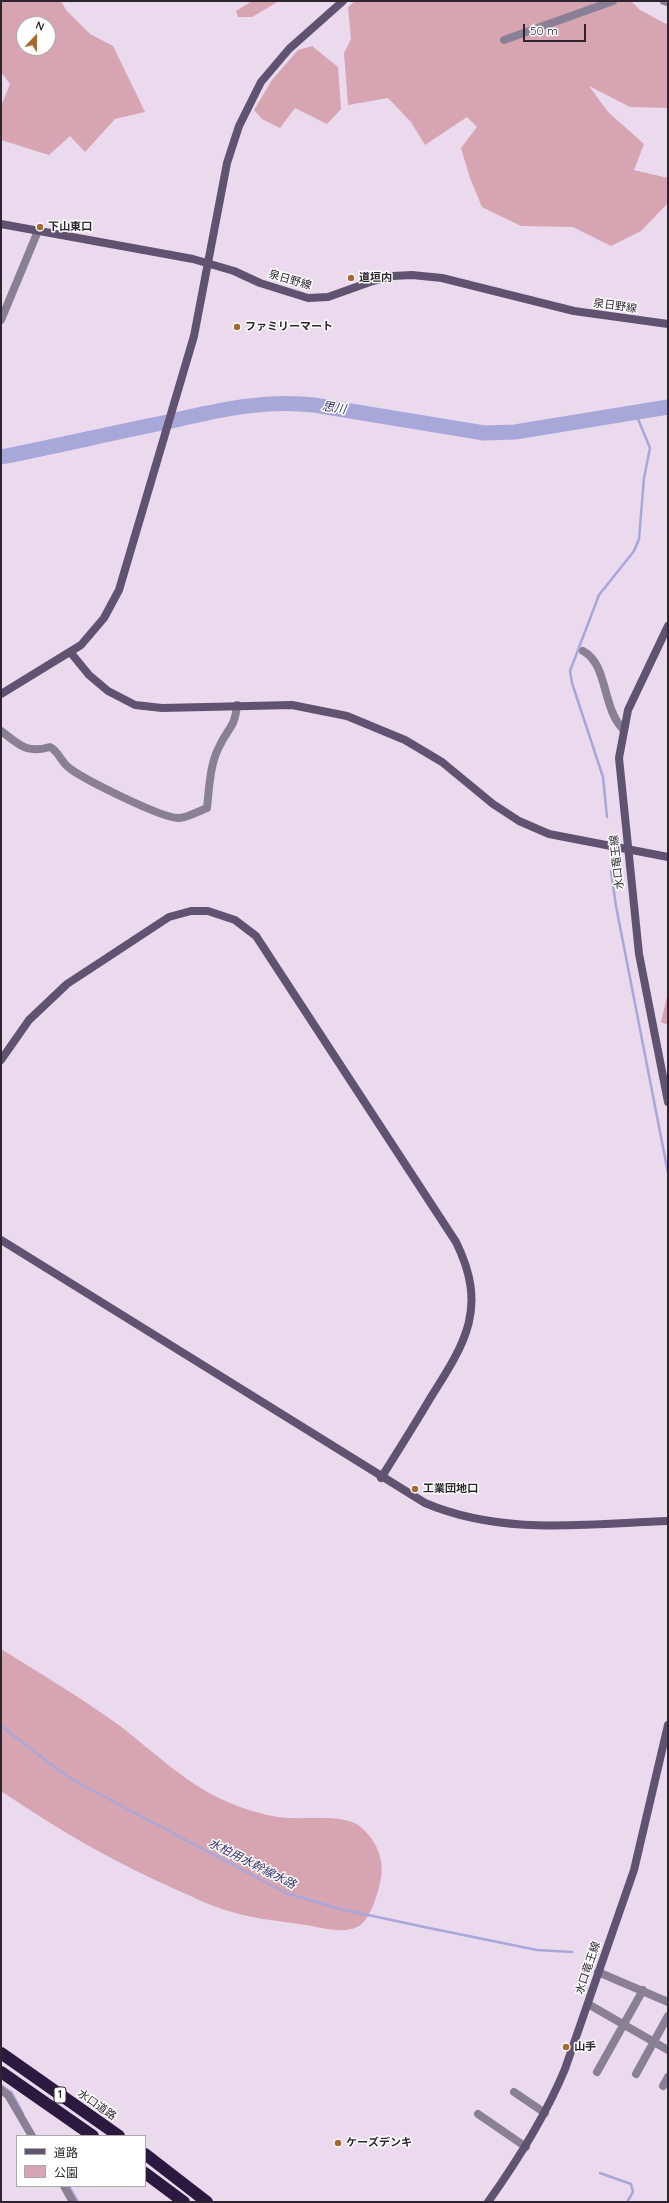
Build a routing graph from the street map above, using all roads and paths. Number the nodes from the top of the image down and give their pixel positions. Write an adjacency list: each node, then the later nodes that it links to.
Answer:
1 (343, 1): 8 (street)
2 (613, 1): 5 (street)
3 (664, 1): 4 (street)
4 (668, 2)
5 (504, 40)
6 (1, 224): 7 (street, 泉日野線)
7 (38, 231): 8 (street, 泉日野線); 9 (street)
8 (208, 263): 10 (street, 泉日野線); 13 (street)
9 (1, 320)
10 (668, 324)
11 (668, 626): 16 (street, 水口竜王線)
12 (583, 651): 16 (street)
13 (71, 653): 14 (street); 15 (street)
14 (1, 694)
15 (237, 705): 17 (street); 18 (street)
16 (623, 729): 18 (street, 水口竜王線)
17 (1, 731)
18 (626, 850): 19 (street); 21 (street, 水口竜王線)
19 (668, 857)
20 (1, 1060): 23 (street)
21 (668, 1102)
22 (1, 1240): 23 (street)
23 (381, 1478): 24 (street)
24 (668, 1521)
25 (668, 1725): 26 (street, 水口竜王線)
26 (598, 1972): 27 (street); 29 (street, 水口竜王線)
27 (643, 1990): 28 (street); 31 (street)
28 (668, 2002)
29 (588, 2004): 31 (street); 42 (street, 水口竜王線)
30 (668, 2016): 32 (street)
31 (624, 2024): 32 (street); 36 (street)
32 (653, 2042): 33 (street); 37 (street)
33 (668, 2050)
34 (1, 2053): 46 (highway, 水口道路 / 1)
35 (1, 2072): 45 (highway, 1)
36 (596, 2072)
37 (636, 2074)
38 (668, 2077): 39 (street)
39 (663, 2086)
40 (1, 2090): 44 (street)
41 (514, 2092): 42 (street)
42 (545, 2113): 47 (street, 水口竜王線)
43 (478, 2114): 47 (street)
44 (31, 2135)
45 (92, 2135)
46 (118, 2135)
47 (526, 2147): 54 (street, 水口竜王線)
48 (146, 2155): 53 (highway)
49 (146, 2174): 52 (highway)
50 (65, 2187): 51 (street)
51 (73, 2202)
52 (184, 2202)
53 (207, 2202)
54 (488, 2202)

